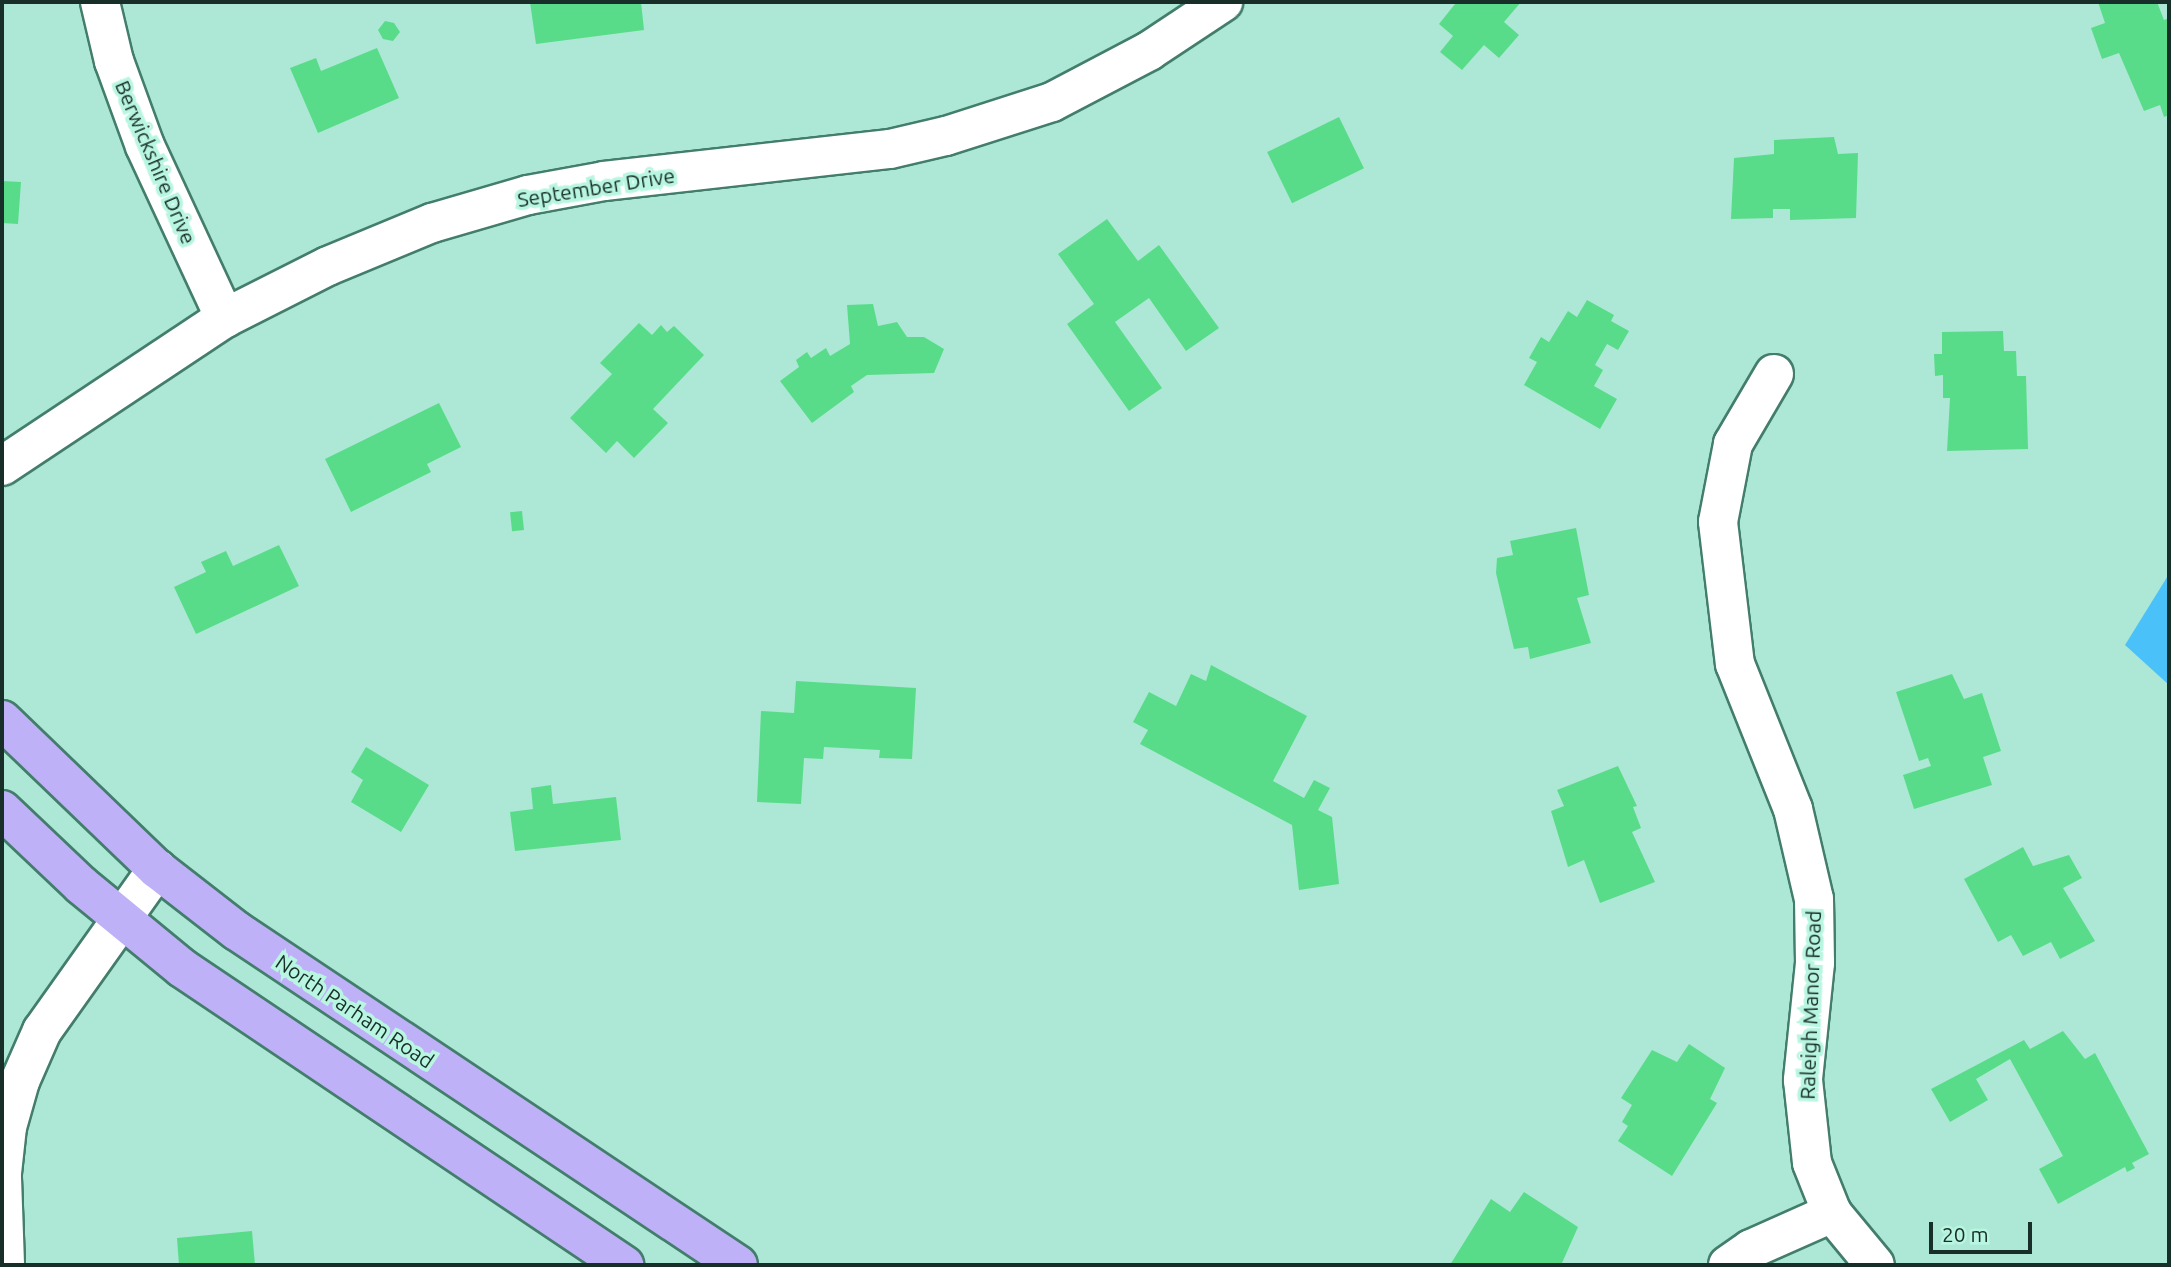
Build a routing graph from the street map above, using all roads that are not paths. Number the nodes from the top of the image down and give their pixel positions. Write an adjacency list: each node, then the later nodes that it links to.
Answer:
1 (100, 2): 3 (street, Berwickshire Drive)
2 (1223, 2): 3 (street, September Drive)
3 (225, 318): 5 (street, September Drive)
4 (1773, 374): 11 (street, Raleigh Manor Road)
5 (2, 466)
6 (2, 720): 8 (highway, North Parham Road)
7 (2, 810): 9 (highway)
8 (157, 869): 9 (street); 14 (highway, North Parham Road)
9 (121, 919): 10 (street); 13 (highway)
10 (2, 1175): 12 (street)
11 (1832, 1213): 15 (street); 16 (street, Raleigh Manor Road)
12 (5, 1265)
13 (624, 1265)
14 (738, 1265)
15 (1728, 1265)
16 (1875, 1265)

